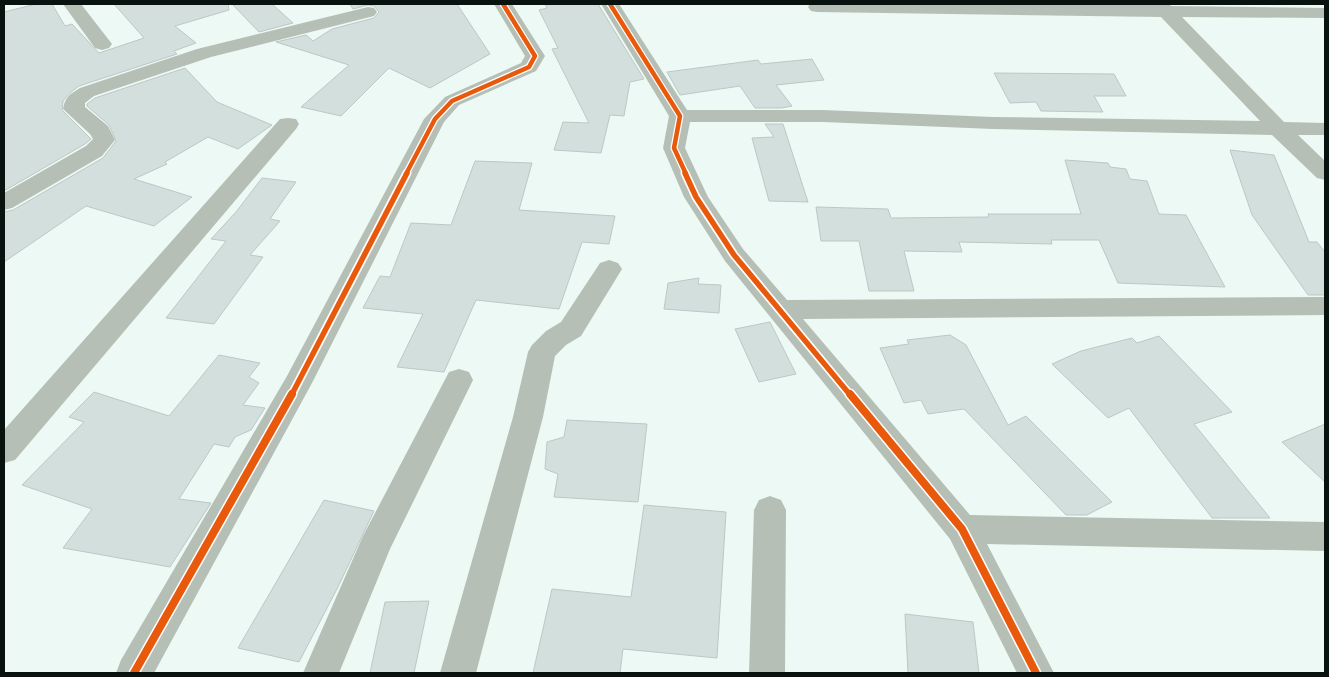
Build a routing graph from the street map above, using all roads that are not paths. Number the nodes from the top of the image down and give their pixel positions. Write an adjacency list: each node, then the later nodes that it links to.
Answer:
1 (76, 4): 8 (street)
2 (503, 4): 23 (street)
3 (610, 4): 9 (street)
4 (816, 7): 5 (street)
5 (1162, 7): 7 (street); 11 (street)
6 (368, 12): 14 (street)
7 (1325, 13)
8 (102, 44)
9 (680, 116): 11 (street); 17 (street)
10 (288, 124): 19 (street)
11 (1277, 127): 12 (street); 13 (street)
12 (1325, 129)
13 (1325, 173)
14 (4, 203)
15 (609, 269): 25 (street)
16 (1325, 306): 17 (street)
17 (781, 310): 21 (street)
18 (459, 380): 24 (street)
19 (4, 451)
20 (770, 510): 26 (street)
21 (962, 529): 22 (street); 27 (street)
22 (1325, 537)
23 (134, 673)
24 (321, 673)
25 (458, 673)
26 (767, 673)
27 (1036, 673)

